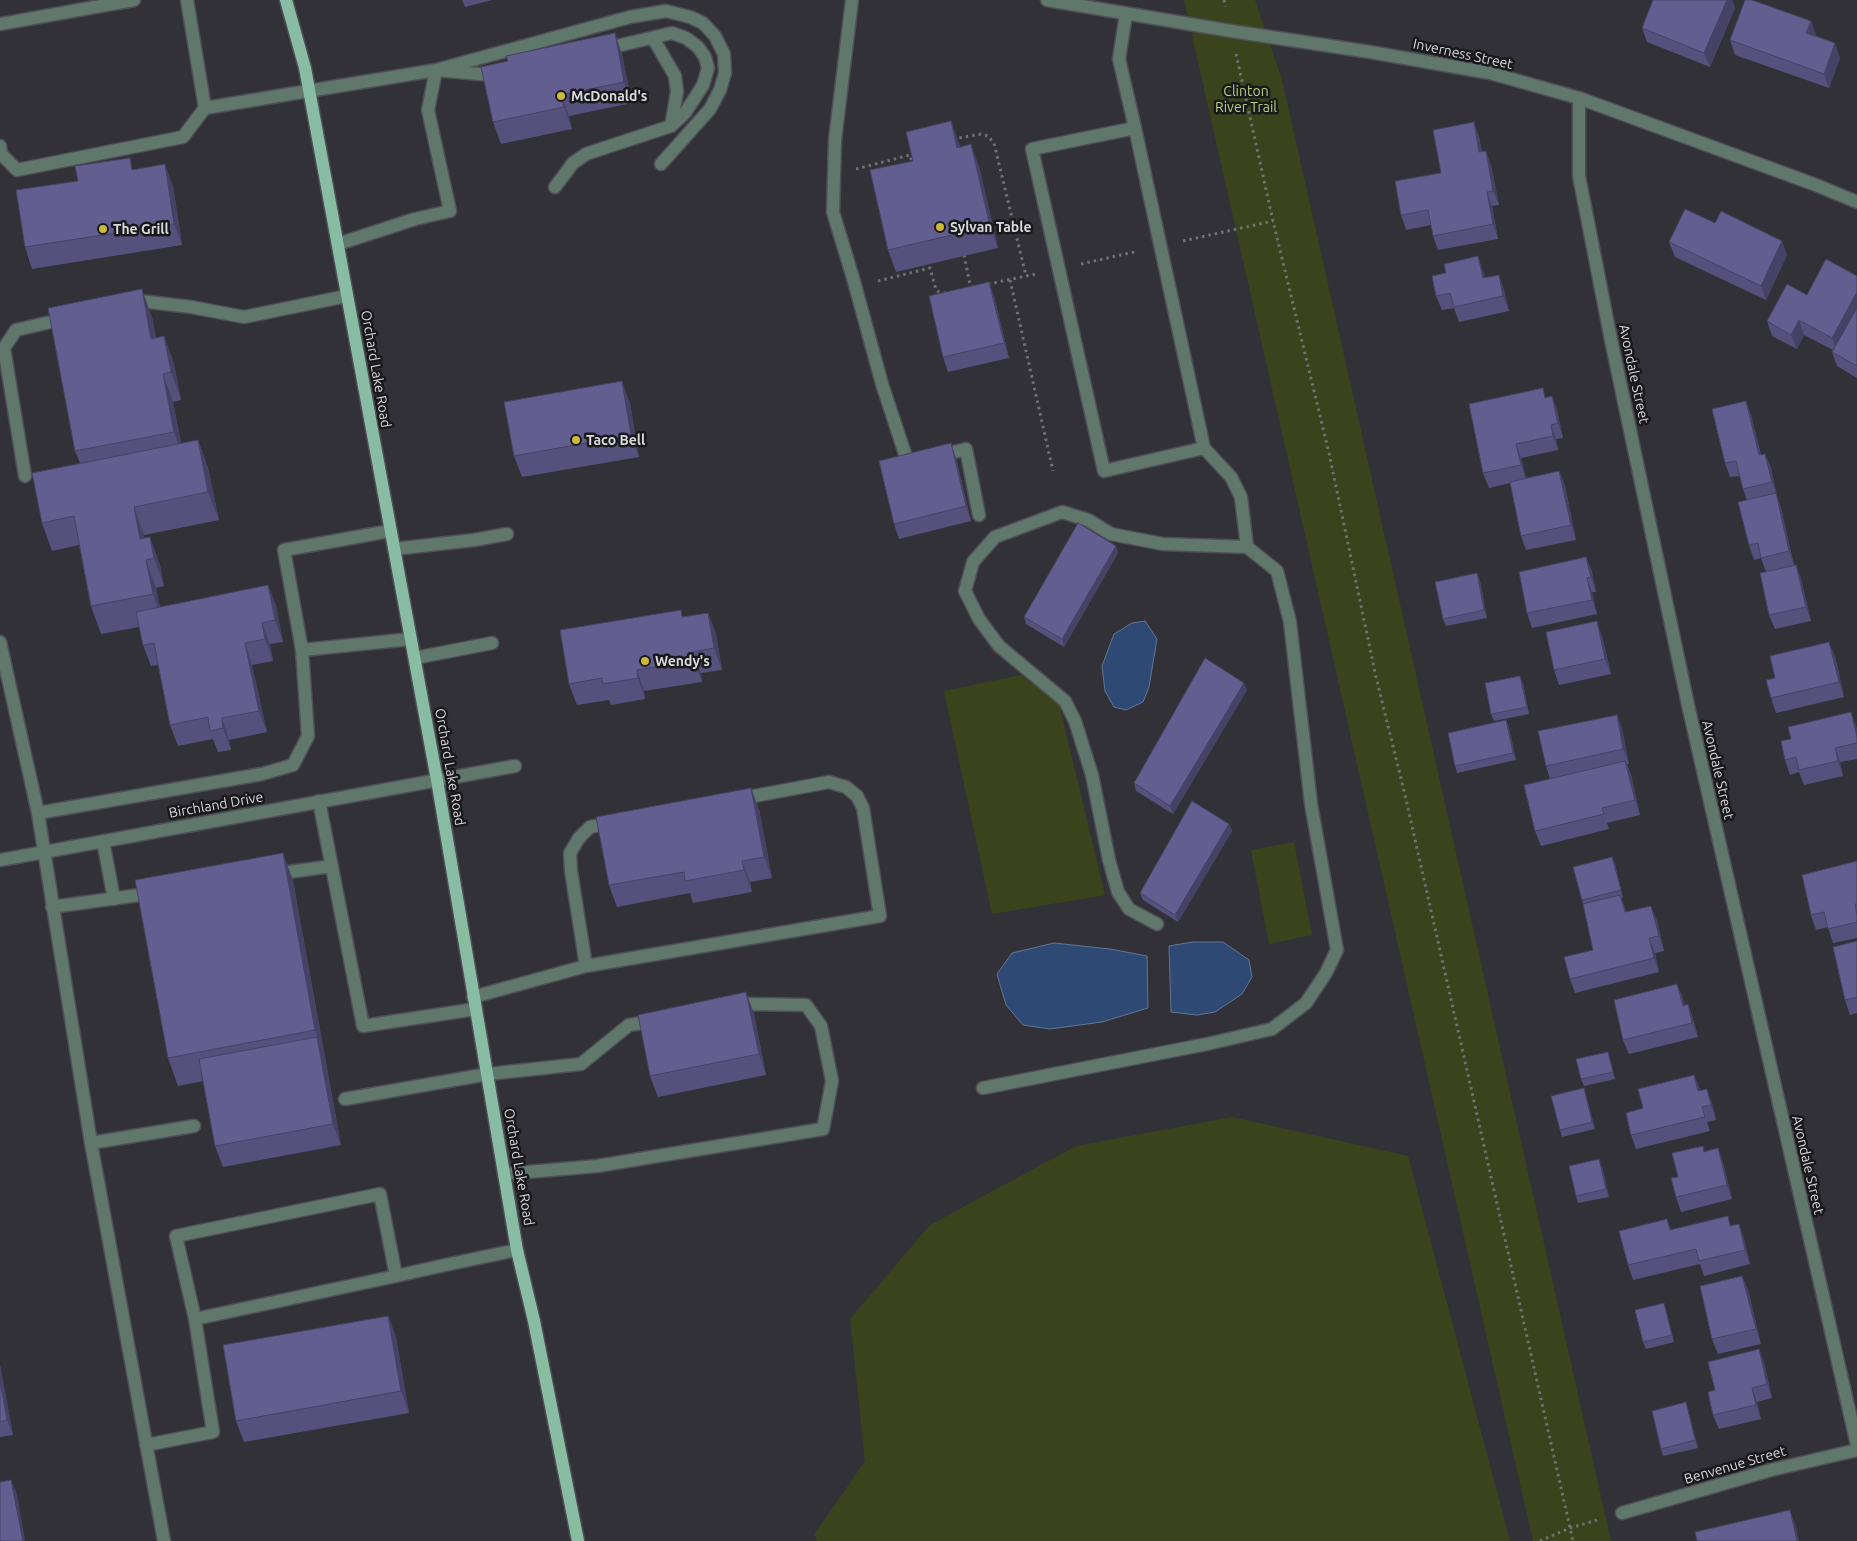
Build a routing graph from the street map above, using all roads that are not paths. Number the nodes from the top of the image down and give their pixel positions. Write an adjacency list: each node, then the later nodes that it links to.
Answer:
1 (134, 0): 7 (street)
2 (186, 0): 14 (street)
3 (286, 0): 12 (main road, Orchard Lake Road)
4 (852, 0): 27 (street)
5 (1047, 0): 6 (street, Inverness Street)
6 (1126, 14): 13 (street, Inverness Street); 16 (street)
7 (0, 24)
8 (652, 38): 9 (street); 15 (street); 15 (street)
9 (595, 51)
10 (436, 70): 11 (street); 12 (street); 18 (street); 21 (street)
11 (510, 70)
12 (309, 92): 14 (street); 21 (main road, Orchard Lake Road)
13 (1579, 98): 20 (street, Inverness Street); 66 (street, Avondale Street)
14 (205, 108): 17 (street)
15 (671, 126): 19 (street)
16 (1135, 128): 25 (street); 25 (street)
17 (0, 146)
18 (661, 164)
19 (555, 187)
20 (1857, 202)
21 (338, 244): 22 (main road, Orchard Lake Road)
22 (347, 296): 23 (street); 28 (main road, Orchard Lake Road)
23 (121, 305)
24 (83, 314): 26 (street)
25 (1204, 448): 30 (street)
26 (25, 476)
27 (979, 516)
28 (390, 531): 31 (main road, Orchard Lake Road); 35 (street)
29 (507, 534): 31 (street)
30 (1247, 547): 51 (street); 57 (street)
31 (394, 549): 32 (main road, Orchard Lake Road)
32 (411, 639): 35 (street); 36 (main road, Orchard Lake Road)
33 (0, 642): 41 (street)
34 (492, 643): 36 (street)
35 (302, 650): 41 (street)
36 (415, 658): 38 (main road, Orchard Lake Road)
37 (515, 766): 38 (street, Birchland Drive)
38 (437, 780): 39 (street, Birchland Drive); 53 (main road, Orchard Lake Road)
39 (319, 801): 43 (street, Birchland Drive); 46 (street)
40 (722, 802): 52 (street)
41 (38, 813): 44 (street)
42 (626, 820): 52 (street)
43 (103, 841): 44 (street, Birchland Drive); 49 (street)
44 (44, 852): 45 (street, Birchland Drive); 50 (street)
45 (0, 860)
46 (332, 866): 47 (street); 53 (street)
47 (265, 876)
48 (170, 890): 49 (street)
49 (114, 899): 50 (street)
50 (52, 907): 60 (street)
51 (1157, 924)
52 (586, 966): 53 (street)
53 (474, 1003): 56 (main road, Orchard Lake Road)
54 (722, 1009): 61 (street)
55 (666, 1019): 56 (street)
56 (488, 1074): 58 (street); 61 (main road, Orchard Lake Road)
57 (983, 1088)
58 (345, 1099)
59 (194, 1126): 60 (street)
60 (91, 1144): 65 (street)
61 (504, 1174): 62 (main road, Orchard Lake Road)
62 (518, 1250): 63 (street); 70 (main road, Orchard Lake Road)
63 (396, 1276): 64 (street); 64 (street)
64 (195, 1319): 65 (street)
65 (146, 1445): 69 (street)
66 (1857, 1445)
67 (1857, 1450): 68 (street, Benvenue Street)
68 (1622, 1513)
69 (164, 1541)
70 (578, 1541)

